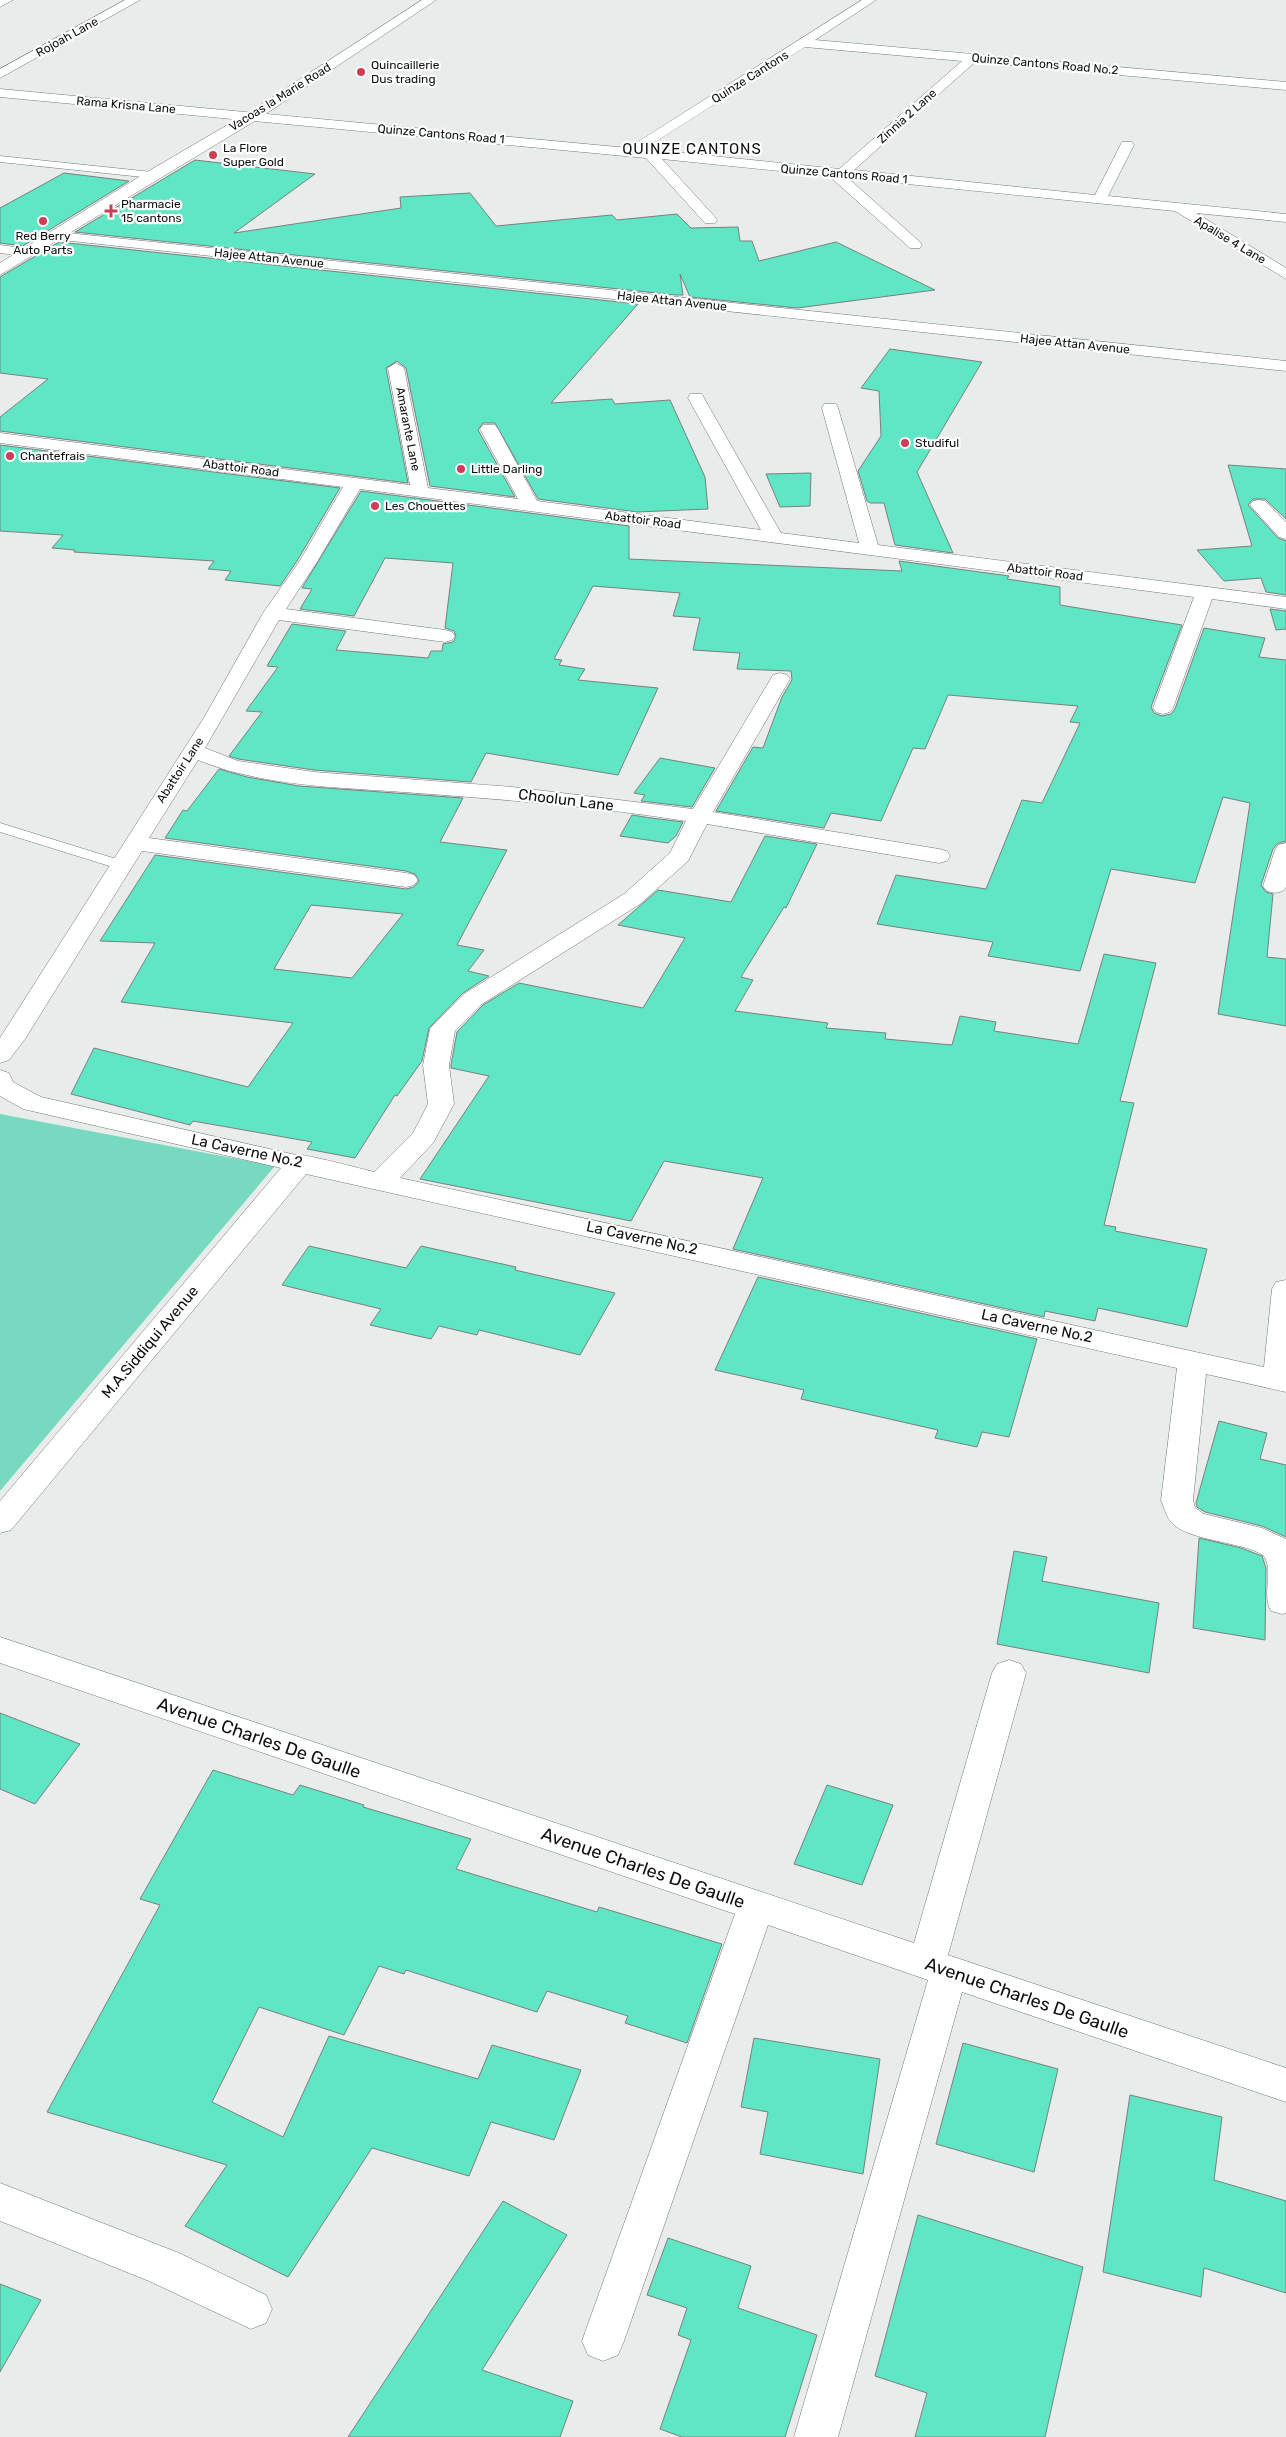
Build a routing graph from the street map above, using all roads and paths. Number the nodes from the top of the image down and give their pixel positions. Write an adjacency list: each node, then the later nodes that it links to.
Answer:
1 (7, 0): 5 (street)
2 (134, 0): 8 (street, Rojoah Lane)
3 (430, 0): 11 (street, Vacoas la Marie Road)
4 (870, 0): 6 (street, Quinze Cantons)
5 (0, 4)
6 (804, 43): 7 (street, Quinze Cantons Road No.2); 13 (street, Quinze Cantons)
7 (972, 58): 9 (street, Quinze Cantons Road No.2); 16 (street, Zinnia 2 Lane)
8 (0, 74)
9 (1286, 86)
10 (0, 93): 11 (street, Rama Krisna Lane)
11 (253, 116): 13 (street, Quinze Cantons Road 1); 17 (street, Vacoas la Marie Road)
12 (1127, 145): 18 (street)
13 (629, 153): 14 (street, Quinze Cantons Road 1)
14 (651, 156): 16 (street, Quinze Cantons Road 1); 21 (street)
15 (0, 159): 17 (lane)
16 (838, 173): 18 (street, Quinze Cantons Road 1); 23 (street)
17 (152, 175): 22 (street, Vacoas la Marie Road)
18 (1098, 200): 19 (street, Quinze Cantons Road 1)
19 (1175, 207): 20 (street, Quinze Cantons Road 1); 27 (street, Apalise 4 Lane)
20 (1286, 218)
21 (710, 220)
22 (58, 236): 25 (street, Vacoas la Marie Road); 28 (street, Hajee Attan Avenue)
23 (915, 245)
24 (0, 249): 25 (street)
25 (29, 253): 26 (street, Vacoas la Marie Road)
26 (1, 269)
27 (1286, 274)
28 (1286, 366)
29 (396, 368): 35 (street, Amarante Lane)
30 (696, 398): 39 (street)
31 (830, 408): 40 (street)
32 (489, 429): 36 (street)
33 (0, 438): 34 (street, Abattoir Road)
34 (355, 482): 35 (street, Abattoir Road); 43 (street, Abattoir Lane)
35 (420, 491): 36 (street, Abattoir Road)
36 (530, 505): 39 (street, Abattoir Road)
37 (1259, 505): 38 (street)
38 (1286, 533)
39 (774, 537): 40 (street, Abattoir Road)
40 (870, 549): 41 (street, Abattoir Road)
41 (1205, 593): 42 (street, Abattoir Road); 46 (street)
42 (1286, 603)
43 (272, 613): 44 (street); 47 (street, Abattoir Lane)
44 (445, 636)
45 (780, 679): 48 (street)
46 (1163, 708)
47 (193, 751): 48 (street, Choolun Lane); 50 (street, Abattoir Lane)
48 (699, 816): 52 (street, Choolun Lane); 59 (street)
49 (0, 827): 53 (lane)
50 (134, 843): 53 (street, Abattoir Lane); 54 (street)
51 (1286, 850): 55 (street)
52 (939, 856)
53 (121, 865): 56 (street, Abattoir Lane)
54 (406, 880)
55 (1274, 886)
56 (0, 1054)
57 (1, 1082): 58 (street, La Caverne No.2)
58 (301, 1162): 59 (street, La Caverne No.2); 63 (street, M.A.Siddiqui Avenue)
59 (381, 1181): 61 (street, La Caverne No.2)
60 (1286, 1289): 62 (street)
61 (1193, 1361): 62 (street, La Caverne No.2); 64 (street)
62 (1281, 1381)
63 (0, 1522)
64 (1282, 1602)
65 (0, 1650): 67 (street, Avenue Charles De Gaulle)
66 (1009, 1673): 68 (street)
67 (756, 1906): 68 (street, Avenue Charles De Gaulle); 72 (street)
68 (938, 1967): 69 (street, Avenue Charles De Gaulle); 73 (street)
69 (1286, 2085)
70 (0, 2202): 71 (street)
71 (251, 2309)
72 (603, 2341)
73 (816, 2437)

